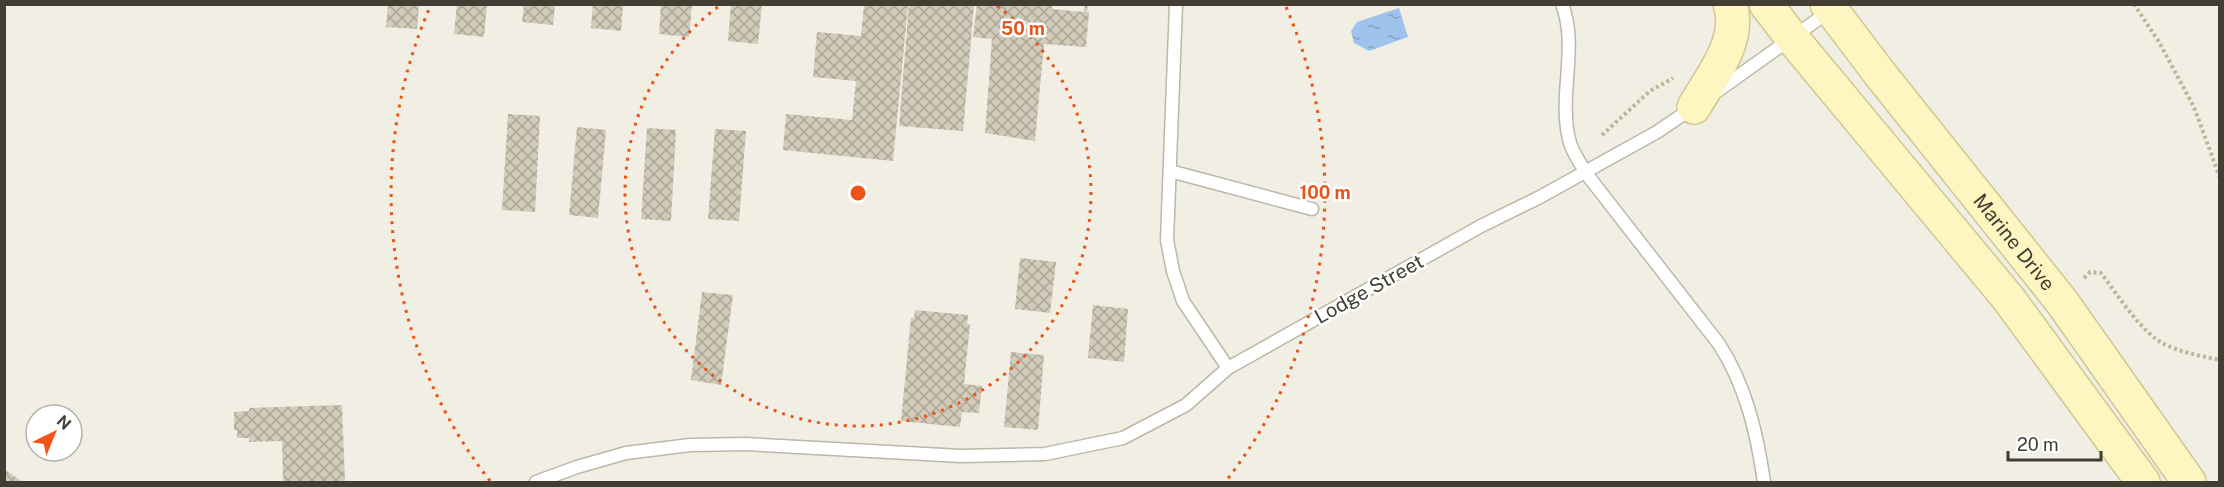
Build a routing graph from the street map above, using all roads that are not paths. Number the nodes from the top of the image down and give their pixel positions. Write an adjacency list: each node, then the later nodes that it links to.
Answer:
1 (1176, 4): 8 (lane)
2 (1562, 4): 9 (lane)
3 (1730, 4): 7 (main road)
4 (1766, 4): 6 (main road, Marine Drive)
5 (1829, 7): 6 (lane, Lodge Street); 15 (main road, Marine Drive)
6 (1792, 38): 7 (lane, Lodge Street); 14 (main road, Marine Drive)
7 (1694, 107): 9 (lane, Lodge Street)
8 (1170, 171): 10 (lane); 11 (lane)
9 (1585, 172): 11 (lane, Lodge Street); 13 (lane)
10 (1312, 209)
11 (1228, 368): 12 (lane, Lodge Street)
12 (536, 483)
13 (1764, 483)
14 (2142, 483)
15 (2189, 483)

